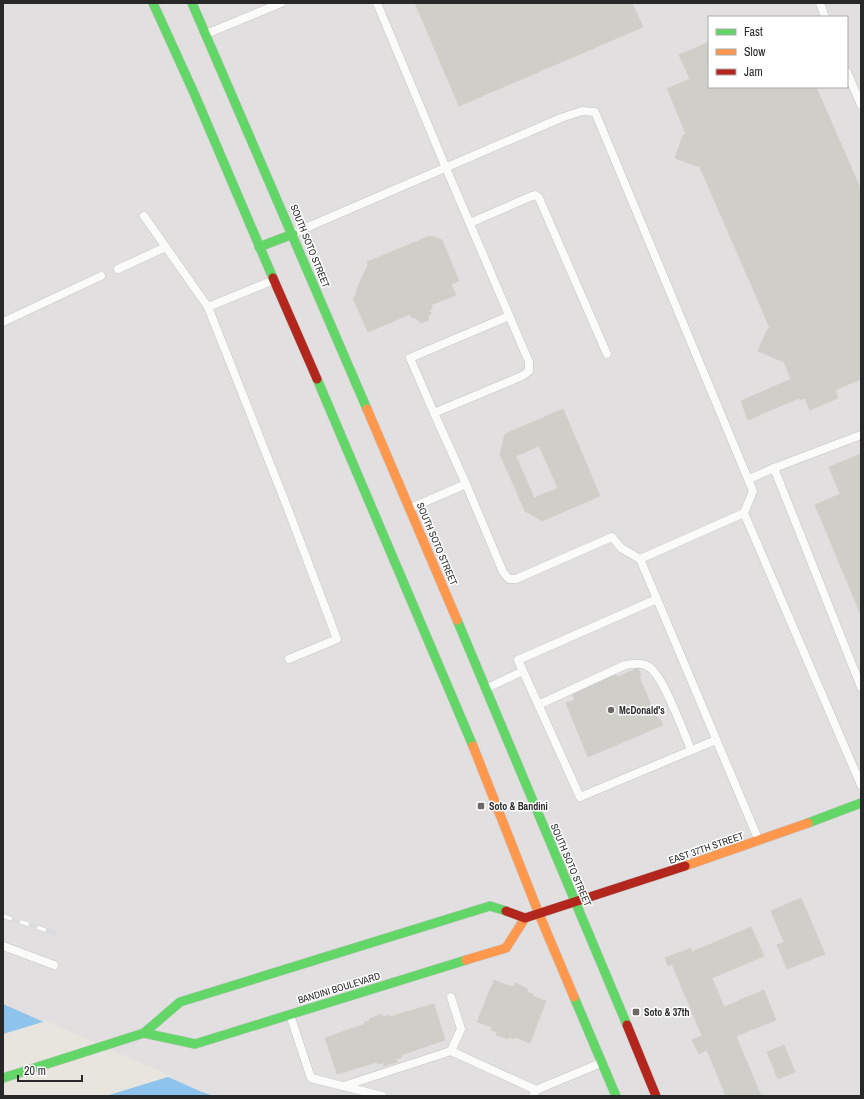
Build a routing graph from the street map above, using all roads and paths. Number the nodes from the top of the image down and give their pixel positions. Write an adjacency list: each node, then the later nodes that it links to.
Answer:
1 (153, 3): 15 (main road)
2 (192, 3): 7 (main road, SOUTH SOTO STREET)
3 (281, 3): 7 (lane)
4 (377, 3): 10 (lane)
5 (820, 3): 6 (lane)
6 (825, 16)
7 (206, 34): 13 (main road, SOUTH SOTO STREET)
8 (848, 74): 9 (lane)
9 (861, 105)
10 (446, 168): 12 (lane); 13 (lane); 26 (lane)
11 (144, 216): 14 (lane)
12 (470, 223): 20 (lane); 22 (lane)
13 (293, 234): 15 (main road); 28 (main road, SOUTH SOTO STREET)
14 (166, 247): 16 (lane); 19 (lane)
15 (259, 247): 18 (main road)
16 (118, 269)
17 (101, 276): 21 (lane)
18 (274, 280): 19 (lane); 43 (main road)
19 (208, 307): 32 (lane)
20 (509, 316): 23 (lane); 23 (lane)
21 (3, 322)
22 (607, 354)
23 (434, 413): 27 (lane)
24 (861, 434): 25 (lane)
25 (774, 468): 26 (lane); 34 (lane)
26 (749, 479): 29 (lane)
27 (466, 484): 28 (lane); 30 (lane)
28 (410, 508): 35 (main road, SOUTH SOTO STREET)
29 (744, 513): 30 (lane); 39 (lane)
30 (640, 559): 31 (lane)
31 (657, 599): 33 (lane); 37 (lane)
32 (289, 659)
33 (523, 671): 35 (lane); 36 (lane)
34 (861, 687)
35 (486, 688): 42 (main road, SOUTH SOTO STREET)
36 (538, 705): 38 (lane); 38 (lane)
37 (716, 740): 38 (lane); 41 (lane)
38 (692, 750)
39 (861, 785)
40 (861, 803): 41 (main road, EAST 37TH STREET)
41 (759, 841): 42 (main road, EAST 37TH STREET)
42 (575, 903): 43 (main road, EAST 37TH STREET); 57 (main road, SOUTH SOTO STREET)
43 (540, 914): 44 (main road); 51 (main road)
44 (525, 918): 48 (main road, BANDINI BOULEVARD); 49 (main road)
45 (3, 946): 46 (lane)
46 (54, 965)
47 (451, 997): 50 (lane)
48 (290, 1014): 49 (main road, BANDINI BOULEVARD); 53 (lane)
49 (144, 1033): 52 (main road)
50 (451, 1051): 53 (lane); 54 (lane)
51 (602, 1062): 54 (lane); 56 (main road)
52 (3, 1078)
53 (343, 1086): 55 (lane)
54 (535, 1093)
55 (382, 1096)
56 (616, 1096)
57 (656, 1096)

